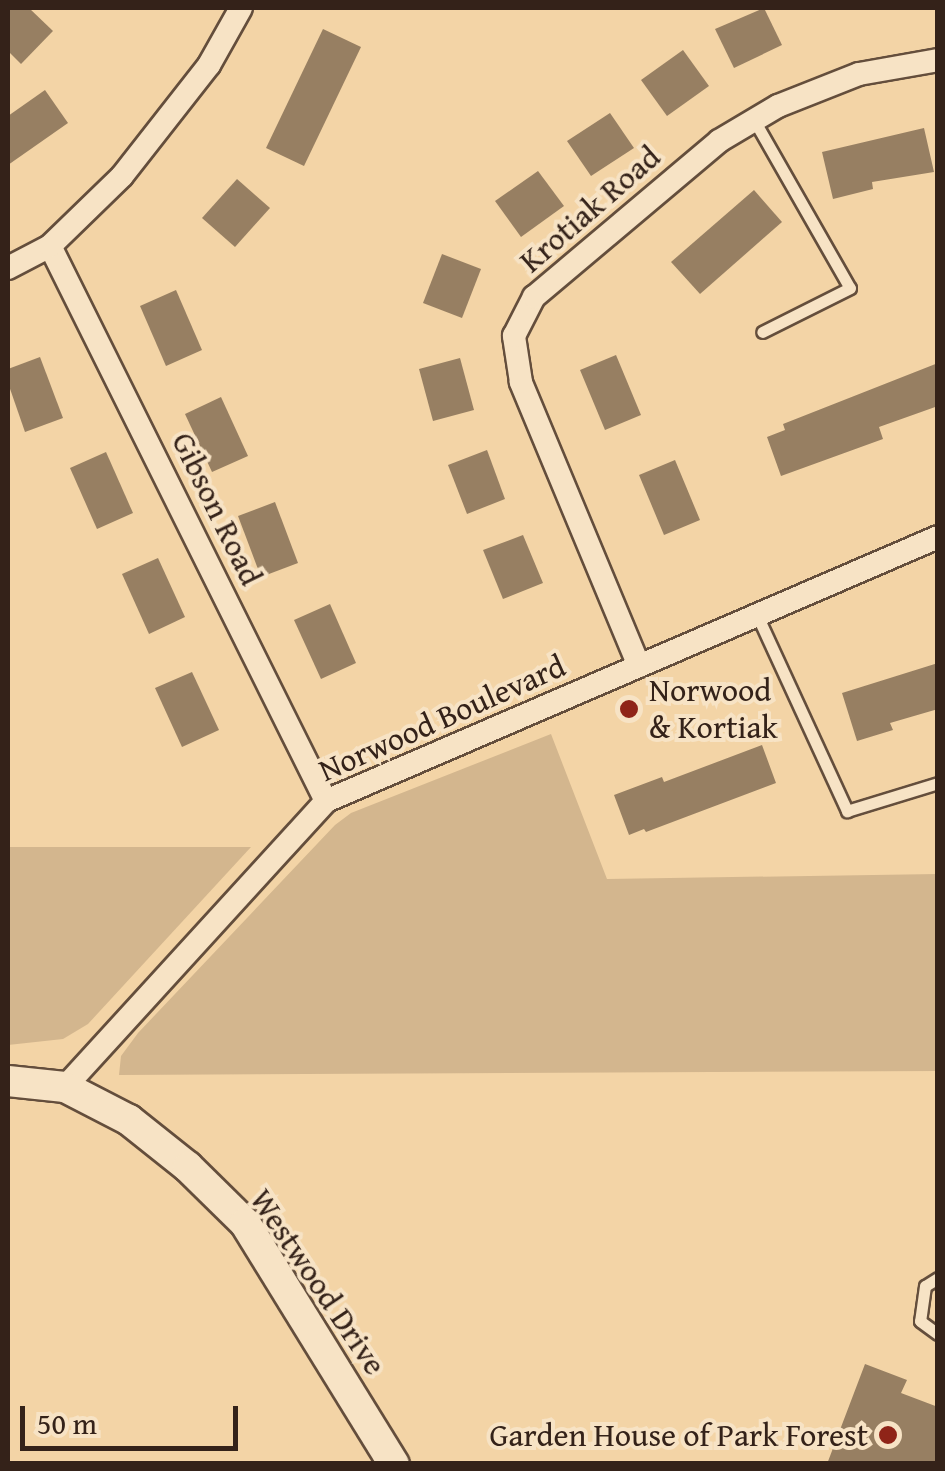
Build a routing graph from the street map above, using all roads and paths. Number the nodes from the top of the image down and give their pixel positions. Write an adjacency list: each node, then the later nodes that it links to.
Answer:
1 (241, 8): 4 (street)
2 (938, 60): 3 (street, Krotiak Road)
3 (754, 120): 6 (lane); 9 (street, Krotiak Road)
4 (50, 246): 5 (street); 11 (street, Gibson Road)
5 (8, 268)
6 (762, 332)
7 (938, 537): 8 (street, Norwood Boulevard)
8 (757, 615): 9 (street, Norwood Boulevard); 10 (lane)
9 (640, 666): 11 (street, Norwood Boulevard)
10 (938, 783)
11 (326, 801): 13 (street, Norwood Boulevard)
12 (8, 1081): 13 (street, Westwood Drive)
13 (65, 1086): 16 (street, Westwood Drive)
14 (938, 1278): 15 (lane)
15 (938, 1334)
16 (394, 1464)

